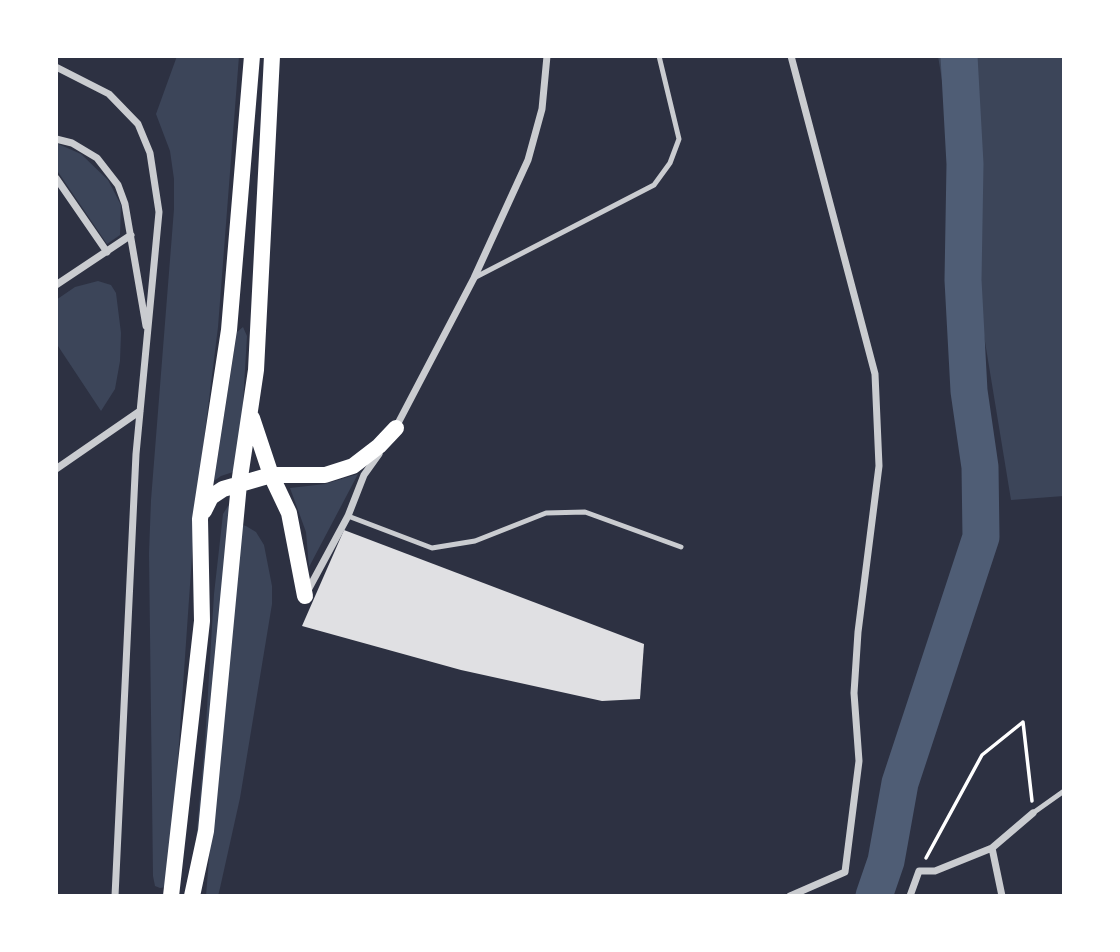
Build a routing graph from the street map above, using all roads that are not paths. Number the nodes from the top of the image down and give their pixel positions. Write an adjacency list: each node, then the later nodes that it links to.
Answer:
1 (252, 56): 21 (highway)
2 (272, 56): 15 (highway)
3 (547, 56): 11 (street)
4 (659, 56): 11 (lane)
5 (791, 56): 30 (street)
6 (56, 67): 13 (street)
7 (56, 139): 9 (street)
8 (56, 178): 10 (street)
9 (131, 235): 10 (street); 13 (street)
10 (107, 252): 12 (street)
11 (474, 278): 16 (street)
12 (56, 285)
13 (148, 337): 14 (street)
14 (140, 411): 17 (street); 27 (street)
15 (251, 414): 18 (highway); 19 (highway)
16 (396, 428): 18 (highway); 20 (street)
17 (56, 469)
18 (271, 475): 19 (highway); 23 (highway)
19 (239, 484): 21 (highway); 29 (highway)
20 (348, 516): 22 (lane); 23 (street)
21 (200, 519): 28 (highway)
22 (681, 547)
23 (305, 596)
24 (1064, 791): 25 (lane)
25 (1033, 813): 26 (street)
26 (992, 848): 31 (street); 32 (street)
27 (115, 896)
28 (172, 896)
29 (192, 896)
30 (790, 896)
31 (910, 896)
32 (1002, 896)

